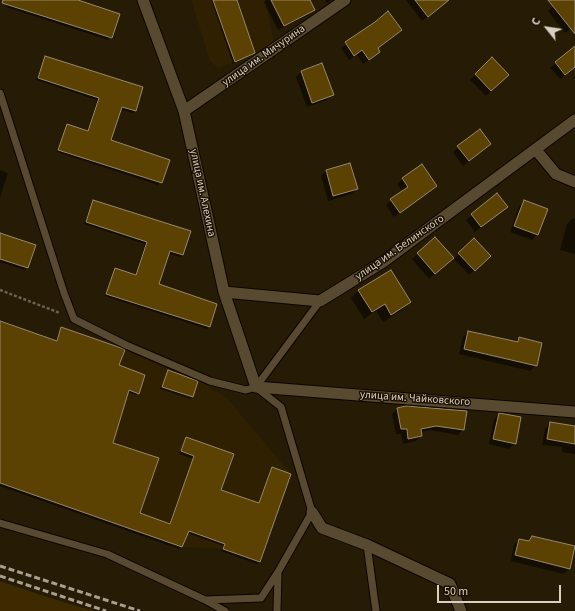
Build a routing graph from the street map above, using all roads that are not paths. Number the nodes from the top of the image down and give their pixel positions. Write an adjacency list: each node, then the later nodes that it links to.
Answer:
1 (143, 0): 4 (street, улица им. Алехина)
2 (344, 0): 4 (street, улица им. Мичурина)
3 (0, 93): 10 (lane)
4 (184, 111): 8 (street, улица им. Алехина)
5 (575, 120): 6 (street, улица им. Белинского)
6 (536, 150): 7 (street); 9 (street, улица им. Белинского)
7 (575, 182)
8 (224, 292): 9 (street); 10 (street, улица им. Алехина)
9 (320, 301): 10 (lane)
10 (256, 387): 11 (street, улица им. Чайковского); 12 (lane)
11 (575, 412)
12 (312, 512): 14 (street); 15 (lane)
13 (0, 523): 16 (lane)
14 (367, 545): 19 (lane); 20 (street)
15 (278, 572): 16 (lane); 18 (lane)
16 (205, 600): 17 (lane)
17 (225, 611)
18 (277, 611)
19 (376, 611)
20 (461, 611)

